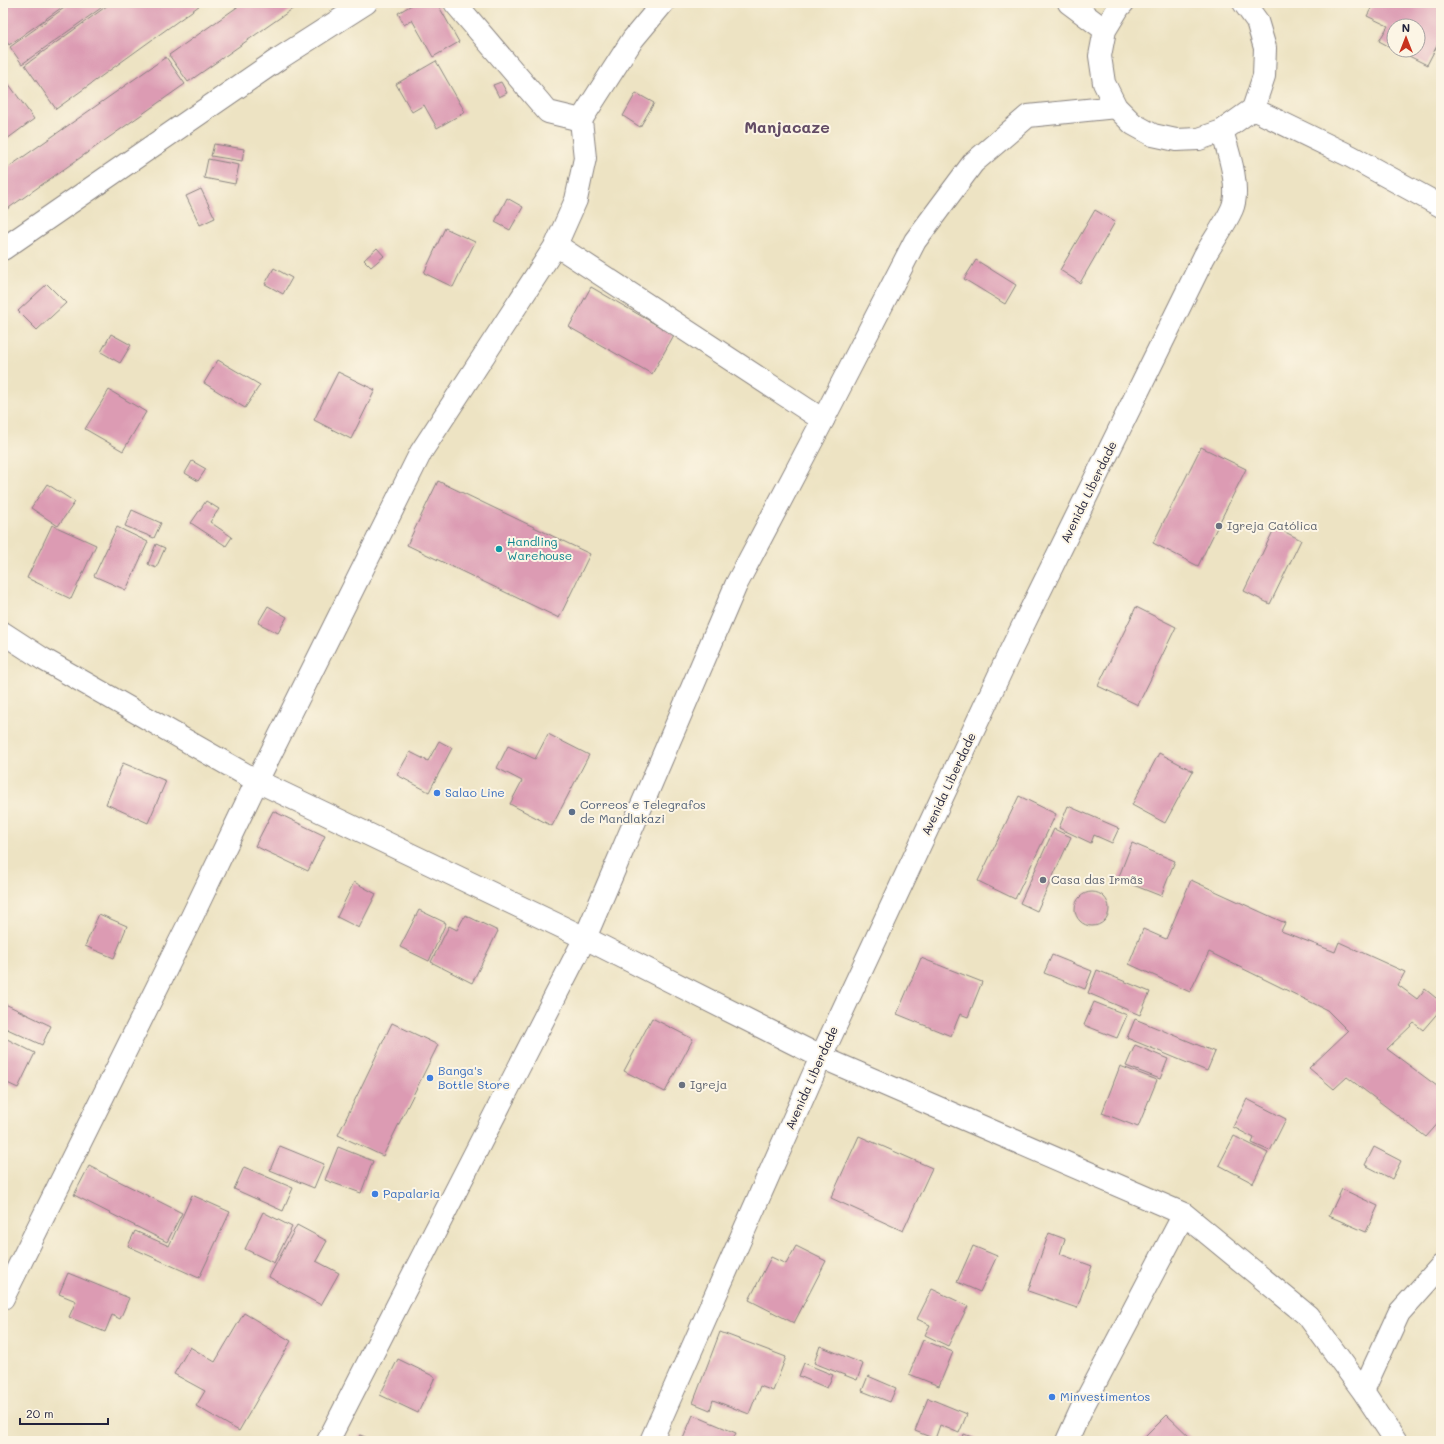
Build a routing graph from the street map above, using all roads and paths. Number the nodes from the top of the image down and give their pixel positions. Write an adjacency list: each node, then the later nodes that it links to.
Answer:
1 (366, 3): 14 (street)
2 (455, 3): 10 (street)
3 (663, 3): 10 (street)
4 (1069, 3): 7 (street)
5 (1123, 3): 7 (street)
6 (1244, 3): 9 (street)
7 (1105, 30): 8 (street)
8 (1116, 107): 11 (street); 15 (street)
9 (1253, 109): 11 (street); 12 (street)
10 (581, 120): 13 (street)
11 (1222, 131): 19 (street, Avenida Liberdade)
12 (1441, 206)
13 (556, 245): 15 (street); 17 (street)
14 (3, 249)
15 (823, 420): 18 (street)
16 (3, 633): 17 (street)
17 (257, 780): 18 (street); 22 (street)
18 (586, 938): 19 (street); 24 (street)
19 (821, 1057): 20 (street); 25 (street, Avenida Liberdade)
20 (1184, 1214): 23 (street); 26 (street)
21 (1441, 1266): 23 (street)
22 (3, 1298)
23 (1363, 1391): 27 (street)
24 (328, 1441)
25 (651, 1441)
26 (1067, 1441)
27 (1396, 1441)

